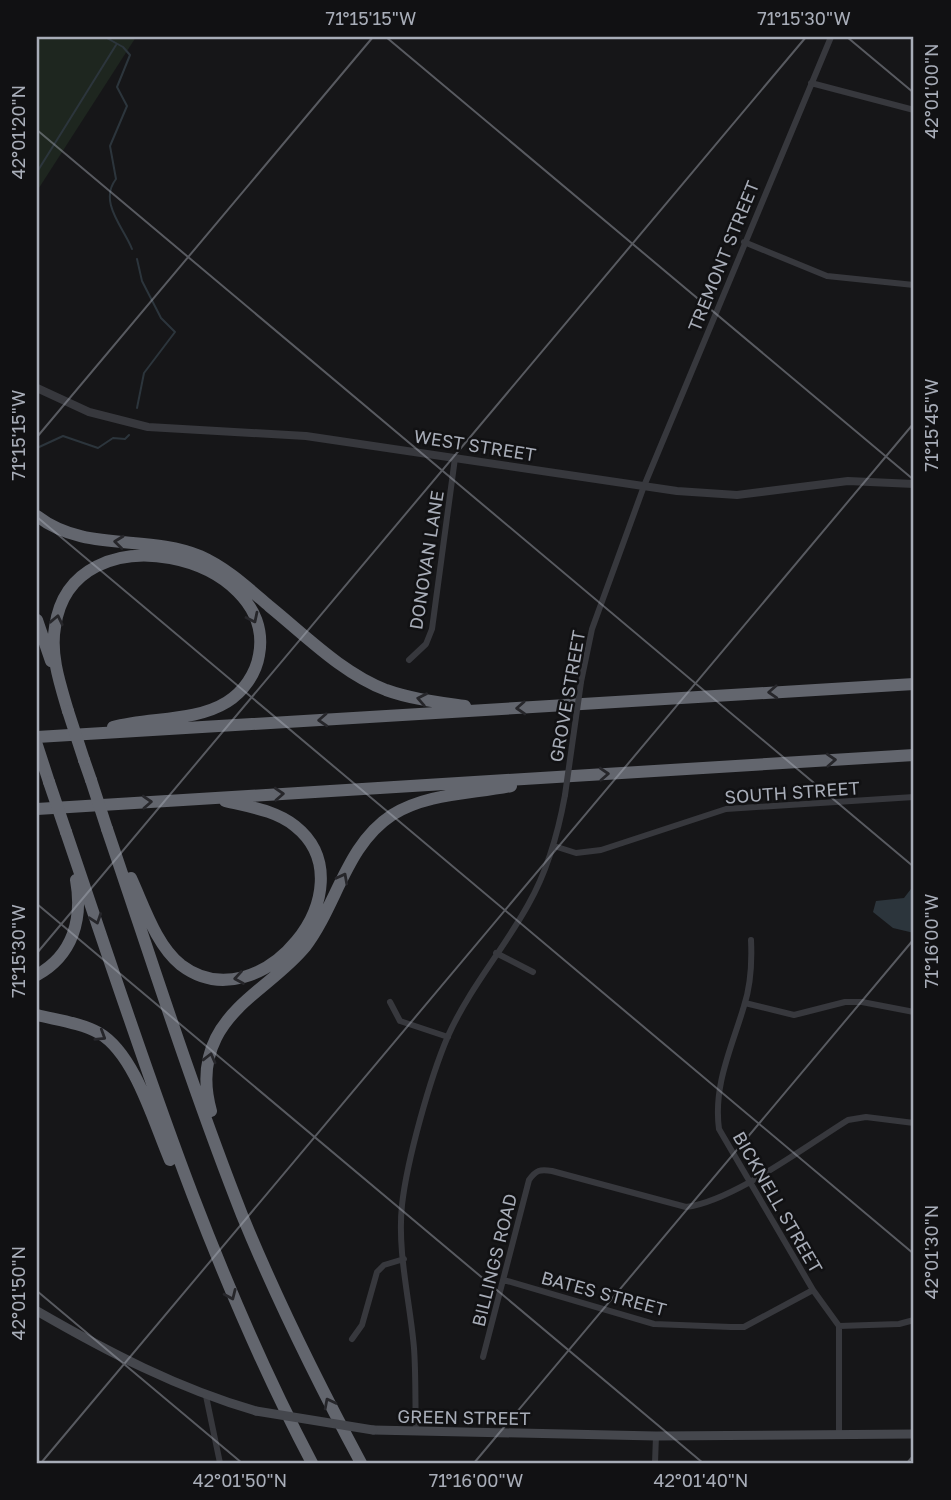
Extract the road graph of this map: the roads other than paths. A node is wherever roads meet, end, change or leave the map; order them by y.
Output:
1 (831, 37) edge
2 (811, 83) junction
3 (914, 110) edge
4 (744, 242) junction
5 (914, 285) edge
6 (37, 388) edge
7 (455, 458) junction
8 (914, 484) edge
9 (644, 486) junction
10 (37, 516) edge
11 (37, 620) edge
12 (409, 660) dead end
13 (914, 684) edge
14 (489, 710) junction
15 (68, 711) junction
16 (91, 734) junction
17 (37, 737) edge
18 (37, 746) edge
19 (914, 755) edge
20 (554, 777) junction
21 (914, 797) edge
22 (211, 798) junction
23 (37, 810) edge
24 (107, 829) junction
25 (66, 832) junction
26 (554, 846) junction
27 (751, 940) dead end
28 (496, 953) junction
29 (534, 972) dead end
30 (37, 975) edge
31 (390, 1002) dead end
32 (745, 1003) junction
33 (914, 1012) edge
34 (37, 1015) edge
35 (448, 1037) junction
36 (914, 1123) edge
37 (749, 1181) junction
38 (235, 1196) junction
39 (213, 1251) junction
40 (404, 1259) junction
41 (504, 1280) junction
42 (813, 1290) junction
43 (37, 1311) edge
44 (914, 1320) edge
45 (839, 1326) junction
46 (352, 1339) dead end
47 (483, 1357) dead end
48 (206, 1396) junction
49 (416, 1432) junction
50 (839, 1433) junction
51 (914, 1434) edge
52 (656, 1436) junction
53 (220, 1463) edge
54 (312, 1463) edge
55 (362, 1463) edge
56 (655, 1463) edge

1 - 2 street, TREMONT STREET
2 - 3 street
2 - 4 street, TREMONT STREET
4 - 5 street
4 - 9 street, TREMONT STREET
6 - 7 street, WEST STREET
7 - 9 street, WEST STREET
7 - 12 street, DONOVAN LANE
8 - 9 street, WEST STREET
9 - 26 street, GROVE STREET, bridge
14 -> 10 highway
11 - 15 highway
13 -> 14 highway
14 -> 16 highway
15 -> 16 highway
15 - 24 highway, bridge
16 - 17 highway
18 - 25 highway, bridge
20 -> 19 highway
22 -> 20 highway
38 -> 20 highway
21 - 26 street, SOUTH STREET
23 -> 22 highway
22 -> 24 highway
24 - 38 highway
25 - 30 highway
25 -> 39 highway
26 - 28 street, GROVE STREET
27 - 32 street, BICKNELL STREET
28 - 29 street
28 - 35 street, GROVE STREET
31 - 35 street
32 - 33 street
32 - 37 street, BICKNELL STREET
34 -> 39 highway
35 - 40 street, GROVE STREET
36 - 37 street
37 - 41 street, BILLINGS ROAD
37 - 42 street, BICKNELL STREET
55 -> 38 highway
39 -> 54 highway
40 - 46 street
40 - 49 street, GROVE STREET
41 - 42 street, BATES STREET
41 - 47 street, BILLINGS ROAD
42 - 45 street, BICKNELL STREET
43 - 48 main road, GREEN STREET
44 - 45 street
45 - 50 street
48 - 49 main road, GREEN STREET, bridge
48 - 53 street
49 - 52 main road, GREEN STREET
50 - 51 main road, GREEN STREET
50 - 52 main road, GREEN STREET
52 - 56 street

